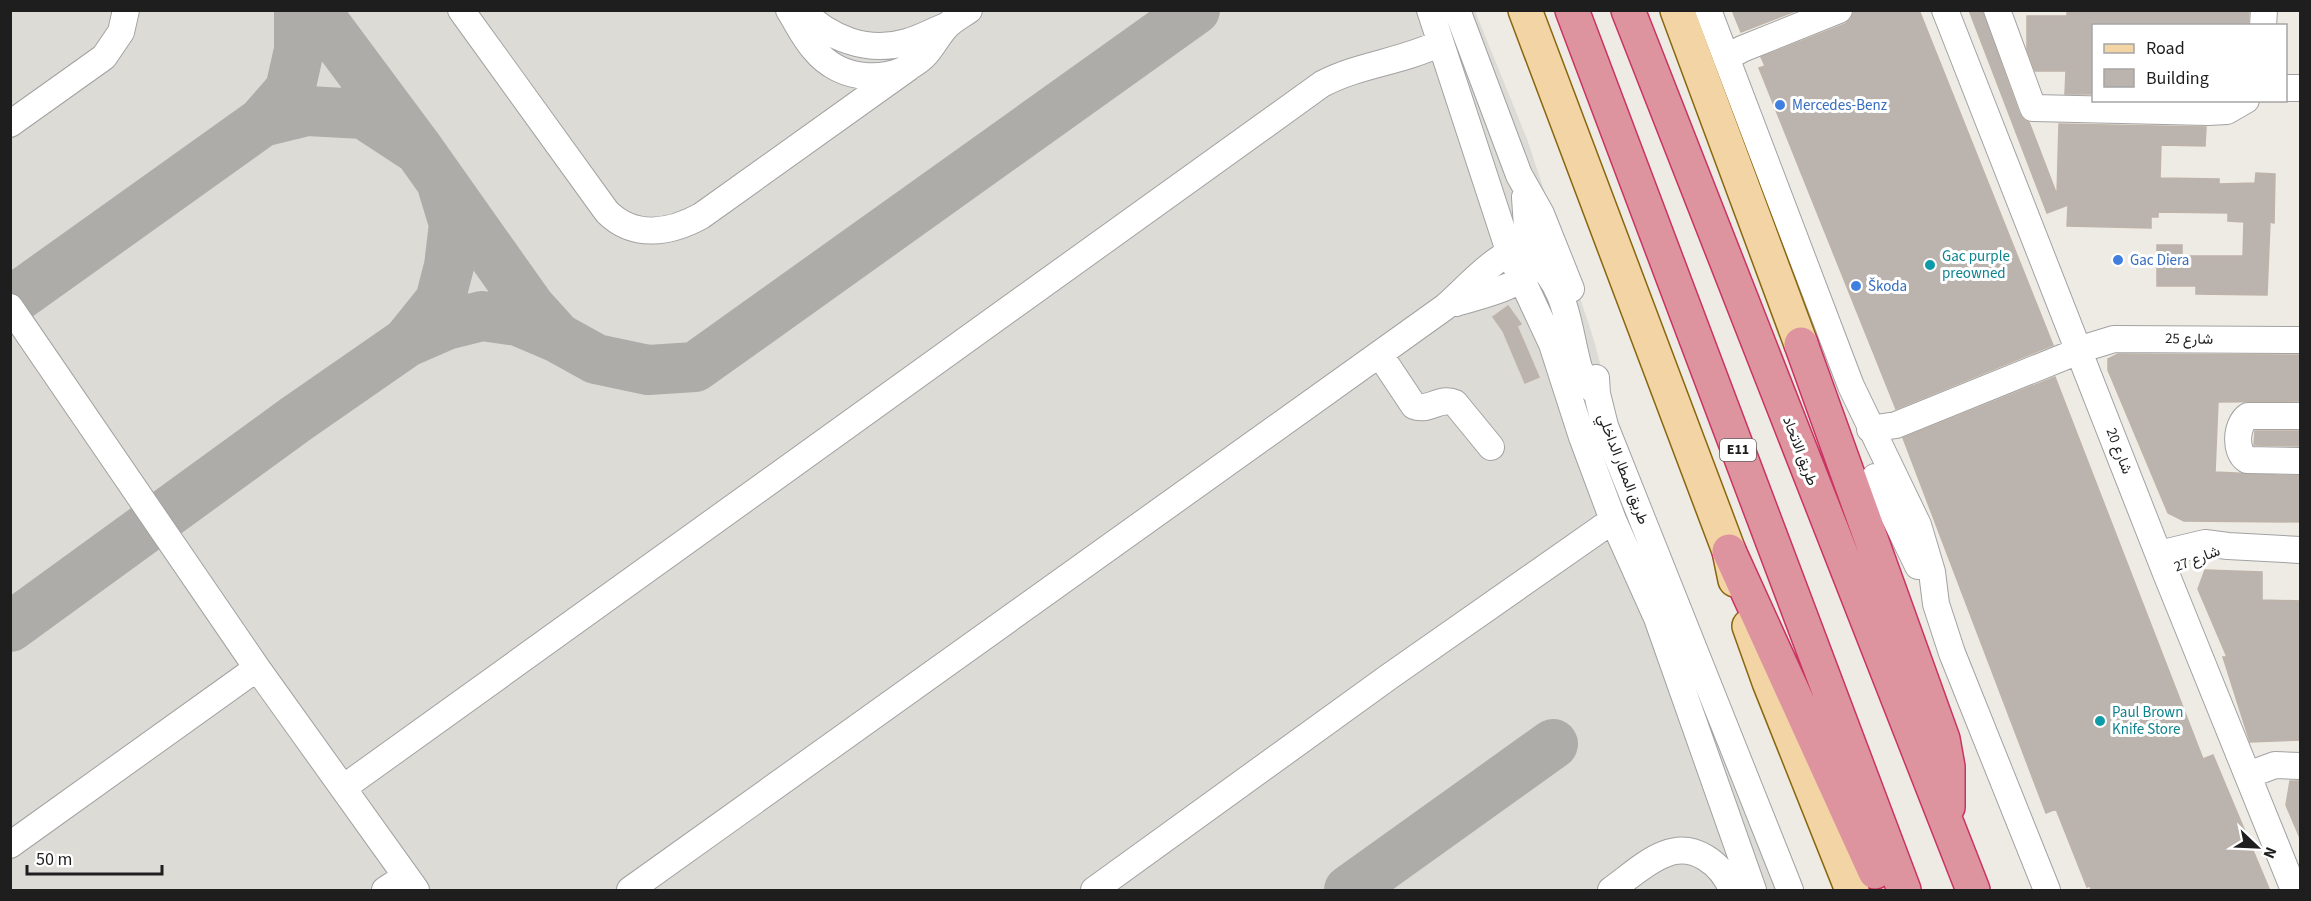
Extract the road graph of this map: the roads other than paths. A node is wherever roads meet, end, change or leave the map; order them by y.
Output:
1 (126, 10) edge
2 (461, 10) edge
3 (789, 10) edge
4 (801, 10) edge
5 (969, 10) edge
6 (1430, 10) edge
7 (1457, 10) edge
8 (1525, 10) edge
9 (1572, 10) edge
10 (1628, 10) edge
11 (1677, 10) edge
12 (1708, 10) edge
13 (1839, 10) edge
14 (1945, 10) edge
15 (1997, 10) edge
16 (947, 26) junction
17 (1440, 43) junction
18 (1726, 58) junction
19 (908, 68) junction
20 (2244, 102) edge
21 (10, 124) edge
22 (1524, 186) junction
23 (1520, 263) junction
24 (10, 307) edge
25 (2301, 340) edge
26 (1801, 344) junction
27 (2080, 352) junction
28 (1380, 354) junction
29 (1597, 394) junction
30 (2301, 416) edge
31 (1870, 429) junction
32 (1491, 447) dead end
33 (2301, 461) edge
34 (1613, 520) junction
35 (2301, 550) edge
36 (1729, 551) junction
37 (2162, 563) junction
38 (1936, 604) junction
39 (257, 668) junction
40 (2300, 765) edge
41 (2251, 782) junction
42 (343, 788) junction
43 (1946, 824) junction
44 (10, 845) edge
45 (411, 883) edge
46 (385, 891) edge
47 (630, 891) edge
48 (1094, 891) edge
49 (1611, 891) edge
50 (1732, 891) edge
51 (1754, 891) edge
52 (1790, 891) edge
53 (1852, 891) edge
54 (1885, 891) edge
55 (1904, 891) edge
56 (1973, 891) edge
57 (2047, 891) edge
58 (2294, 891) edge

1 - 21 street
2 - 19 street
3 - 19 street
4 - 16 street
5 - 16 street
6 - 17 street, طريق المطار الداخلي
7 - 22 street, طريق المطار الداخلي
8 - 36 main road
9 - 55 highway, E11
10 - 43 highway, طريق الاتحاد
11 - 26 main road
12 - 18 street
13 - 18 street
14 - 27 street, شارع 20
15 - 20 street
16 - 19 street
17 - 23 street, طريق المطار الداخلي
17 - 42 street
18 - 31 street
22 - 23 street
22 - 29 street, طريق المطار الداخلي
23 - 28 street
23 - 29 street
23 - 34 street, طريق المطار الداخلي
24 - 39 street
25 - 27 street, شارع 25
26 - 38 street
26 - 43 highway
27 - 31 street, شارع 25
27 - 37 street, شارع 20
28 - 32 street
28 - 47 street
29 - 52 street, طريق المطار الداخلي
30 - 33 street
31 - 38 street
34 - 48 street
34 - 51 street, طريق المطار الداخلي
35 - 37 street, شارع 27
36 - 53 main road
36 - 54 highway
37 - 41 street, شارع 20
38 - 57 street
39 - 42 street
39 - 44 street
40 - 41 street
41 - 58 street, شارع 20
42 - 45 street
43 - 56 highway, طريق الاتحاد
45 - 46 street
49 - 50 street

